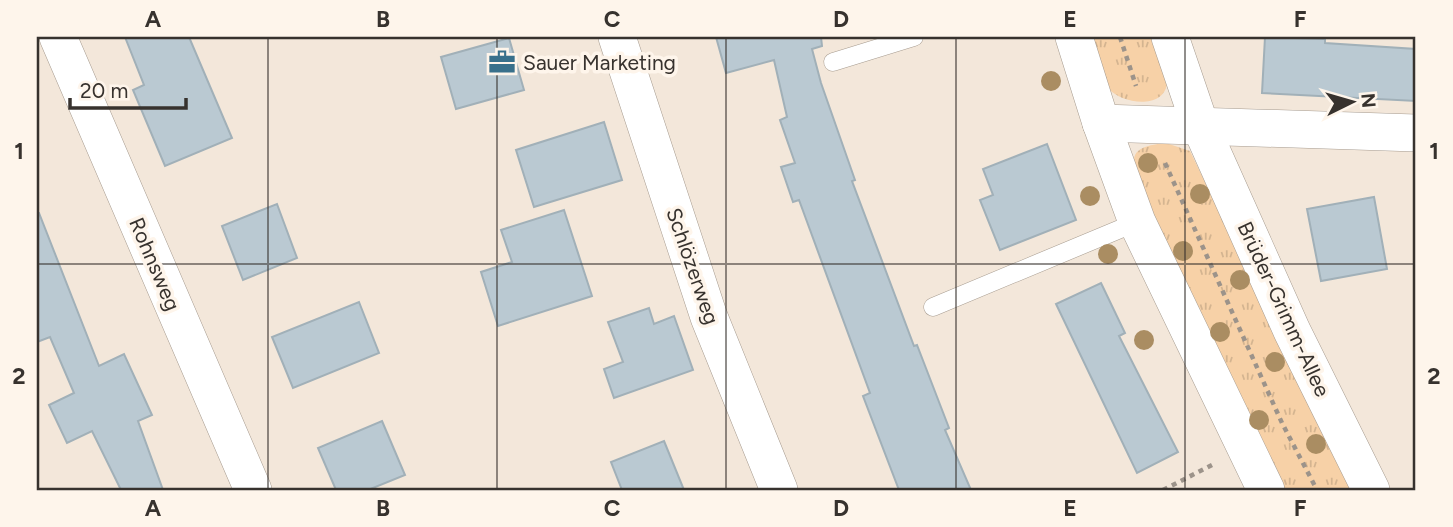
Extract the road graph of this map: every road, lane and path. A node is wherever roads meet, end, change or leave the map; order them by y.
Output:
1 (58, 37) edge
2 (617, 37) edge
3 (915, 37) edge
4 (1074, 37) edge
5 (1120, 37) edge
6 (1170, 37) edge
7 (833, 62) dead end
8 (1101, 123) junction
9 (1148, 124) junction
10 (1200, 125) junction
11 (1416, 132) edge
12 (1137, 222) junction
13 (933, 307) dead end
14 (253, 490) edge
15 (779, 490) edge
16 (1266, 490) edge
17 (1317, 490) edge
18 (1371, 490) edge

1 - 14 street, Rohnsweg
2 - 15 street, Schlözerweg
3 - 7 lane
4 - 8 street
5 - 9 path
6 - 10 street, Brüder-Grimm-Allee
8 - 9 street
8 - 12 street
9 - 10 street
9 - 17 path
10 - 11 street
10 - 18 street, Brüder-Grimm-Allee
12 - 13 lane
12 - 16 street

